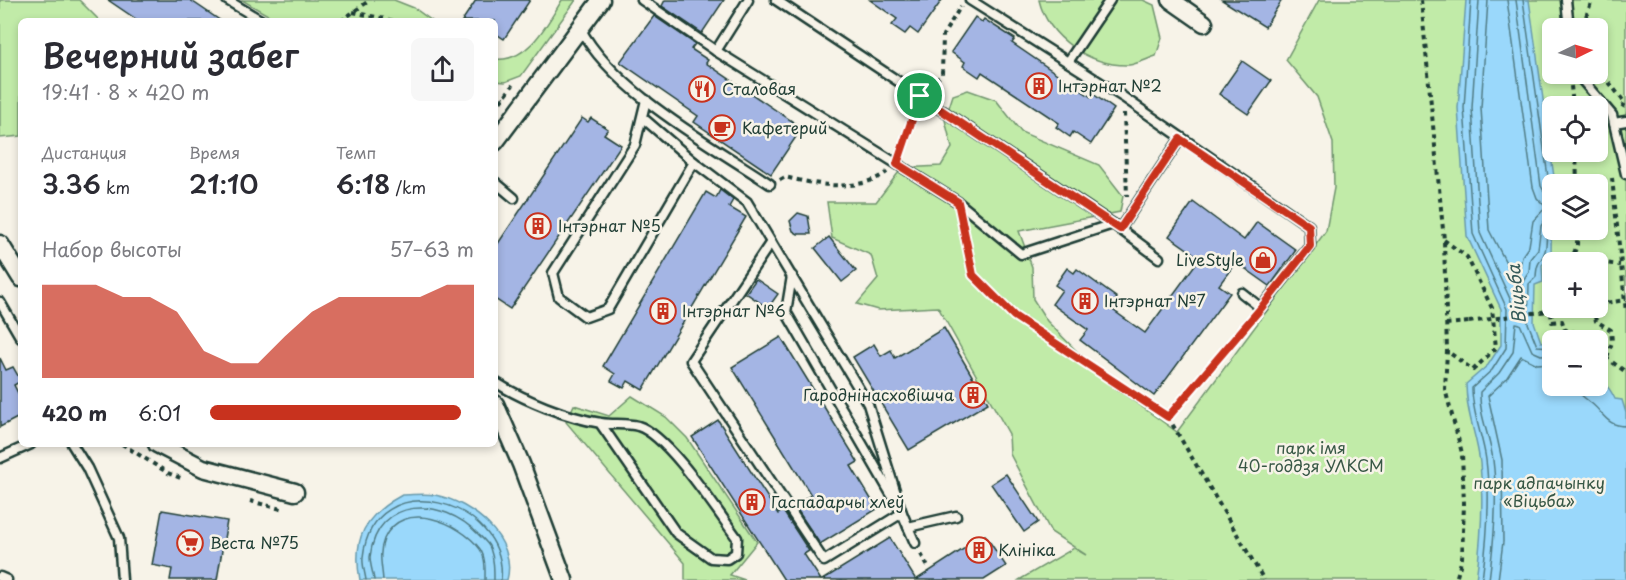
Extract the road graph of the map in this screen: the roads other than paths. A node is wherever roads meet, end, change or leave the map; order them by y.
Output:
1 (227, 0) edge
2 (601, 0) edge
3 (642, 0) edge
4 (748, 0) edge
5 (776, 0) edge
6 (970, 0) edge
7 (1110, 0) edge
8 (1171, 0) edge
9 (1566, 0) edge
10 (257, 18) edge
11 (1568, 18) edge
12 (1204, 23) dead end
13 (580, 28) junction
14 (716, 51) junction
15 (1068, 63) junction
16 (1586, 84) edge
17 (646, 100) junction
18 (642, 118) junction
19 (1626, 121) edge
20 (1614, 123) junction
21 (498, 137) edge
22 (1180, 139) junction
23 (694, 162) junction
24 (1626, 174) edge
25 (770, 184) road end
26 (498, 185) edge
27 (514, 198) dead end
28 (1116, 226) junction
29 (771, 242) junction
30 (0, 244) edge
31 (1159, 258) dead end
32 (18, 273) edge
33 (792, 276) junction
34 (1242, 293) dead end
35 (0, 303) edge
36 (18, 333) edge
37 (498, 384) edge
38 (498, 411) edge
39 (600, 423) junction
40 (24, 447) edge
41 (74, 447) edge
42 (163, 447) edge
43 (0, 458) edge
44 (295, 492) dead end
45 (902, 513) junction
46 (956, 516) dead end
47 (908, 527) junction
48 (915, 543) dead end
49 (0, 578) edge
50 (7, 580) edge
51 (122, 580) edge
52 (564, 580) edge

1 - 10 lane
2 - 13 street
3 - 14 lane
4 - 14 lane
5 - 28 lane
6 - 15 lane
7 - 15 lane
8 - 12 street
9 - 11 lane
13 - 17 lane
13 - 21 street
14 - 28 lane
15 - 22 lane
16 - 20 lane
17 - 18 lane
17 - 25 lane
18 - 23 lane
18 - 23 lane
19 - 20 lane
20 - 24 lane
22 - 28 lane
22 - 34 lane
23 - 29 lane
26 - 27 lane
28 - 31 lane
29 - 33 lane
29 - 45 lane
30 - 32 street
33 - 45 lane
33 - 45 lane
35 - 36 lane
37 - 39 lane
38 - 52 street
39 - 39 lane
40 - 43 lane
41 - 51 lane
42 - 44 street
45 - 47 lane
46 - 47 lane
47 - 48 lane
49 - 50 lane

